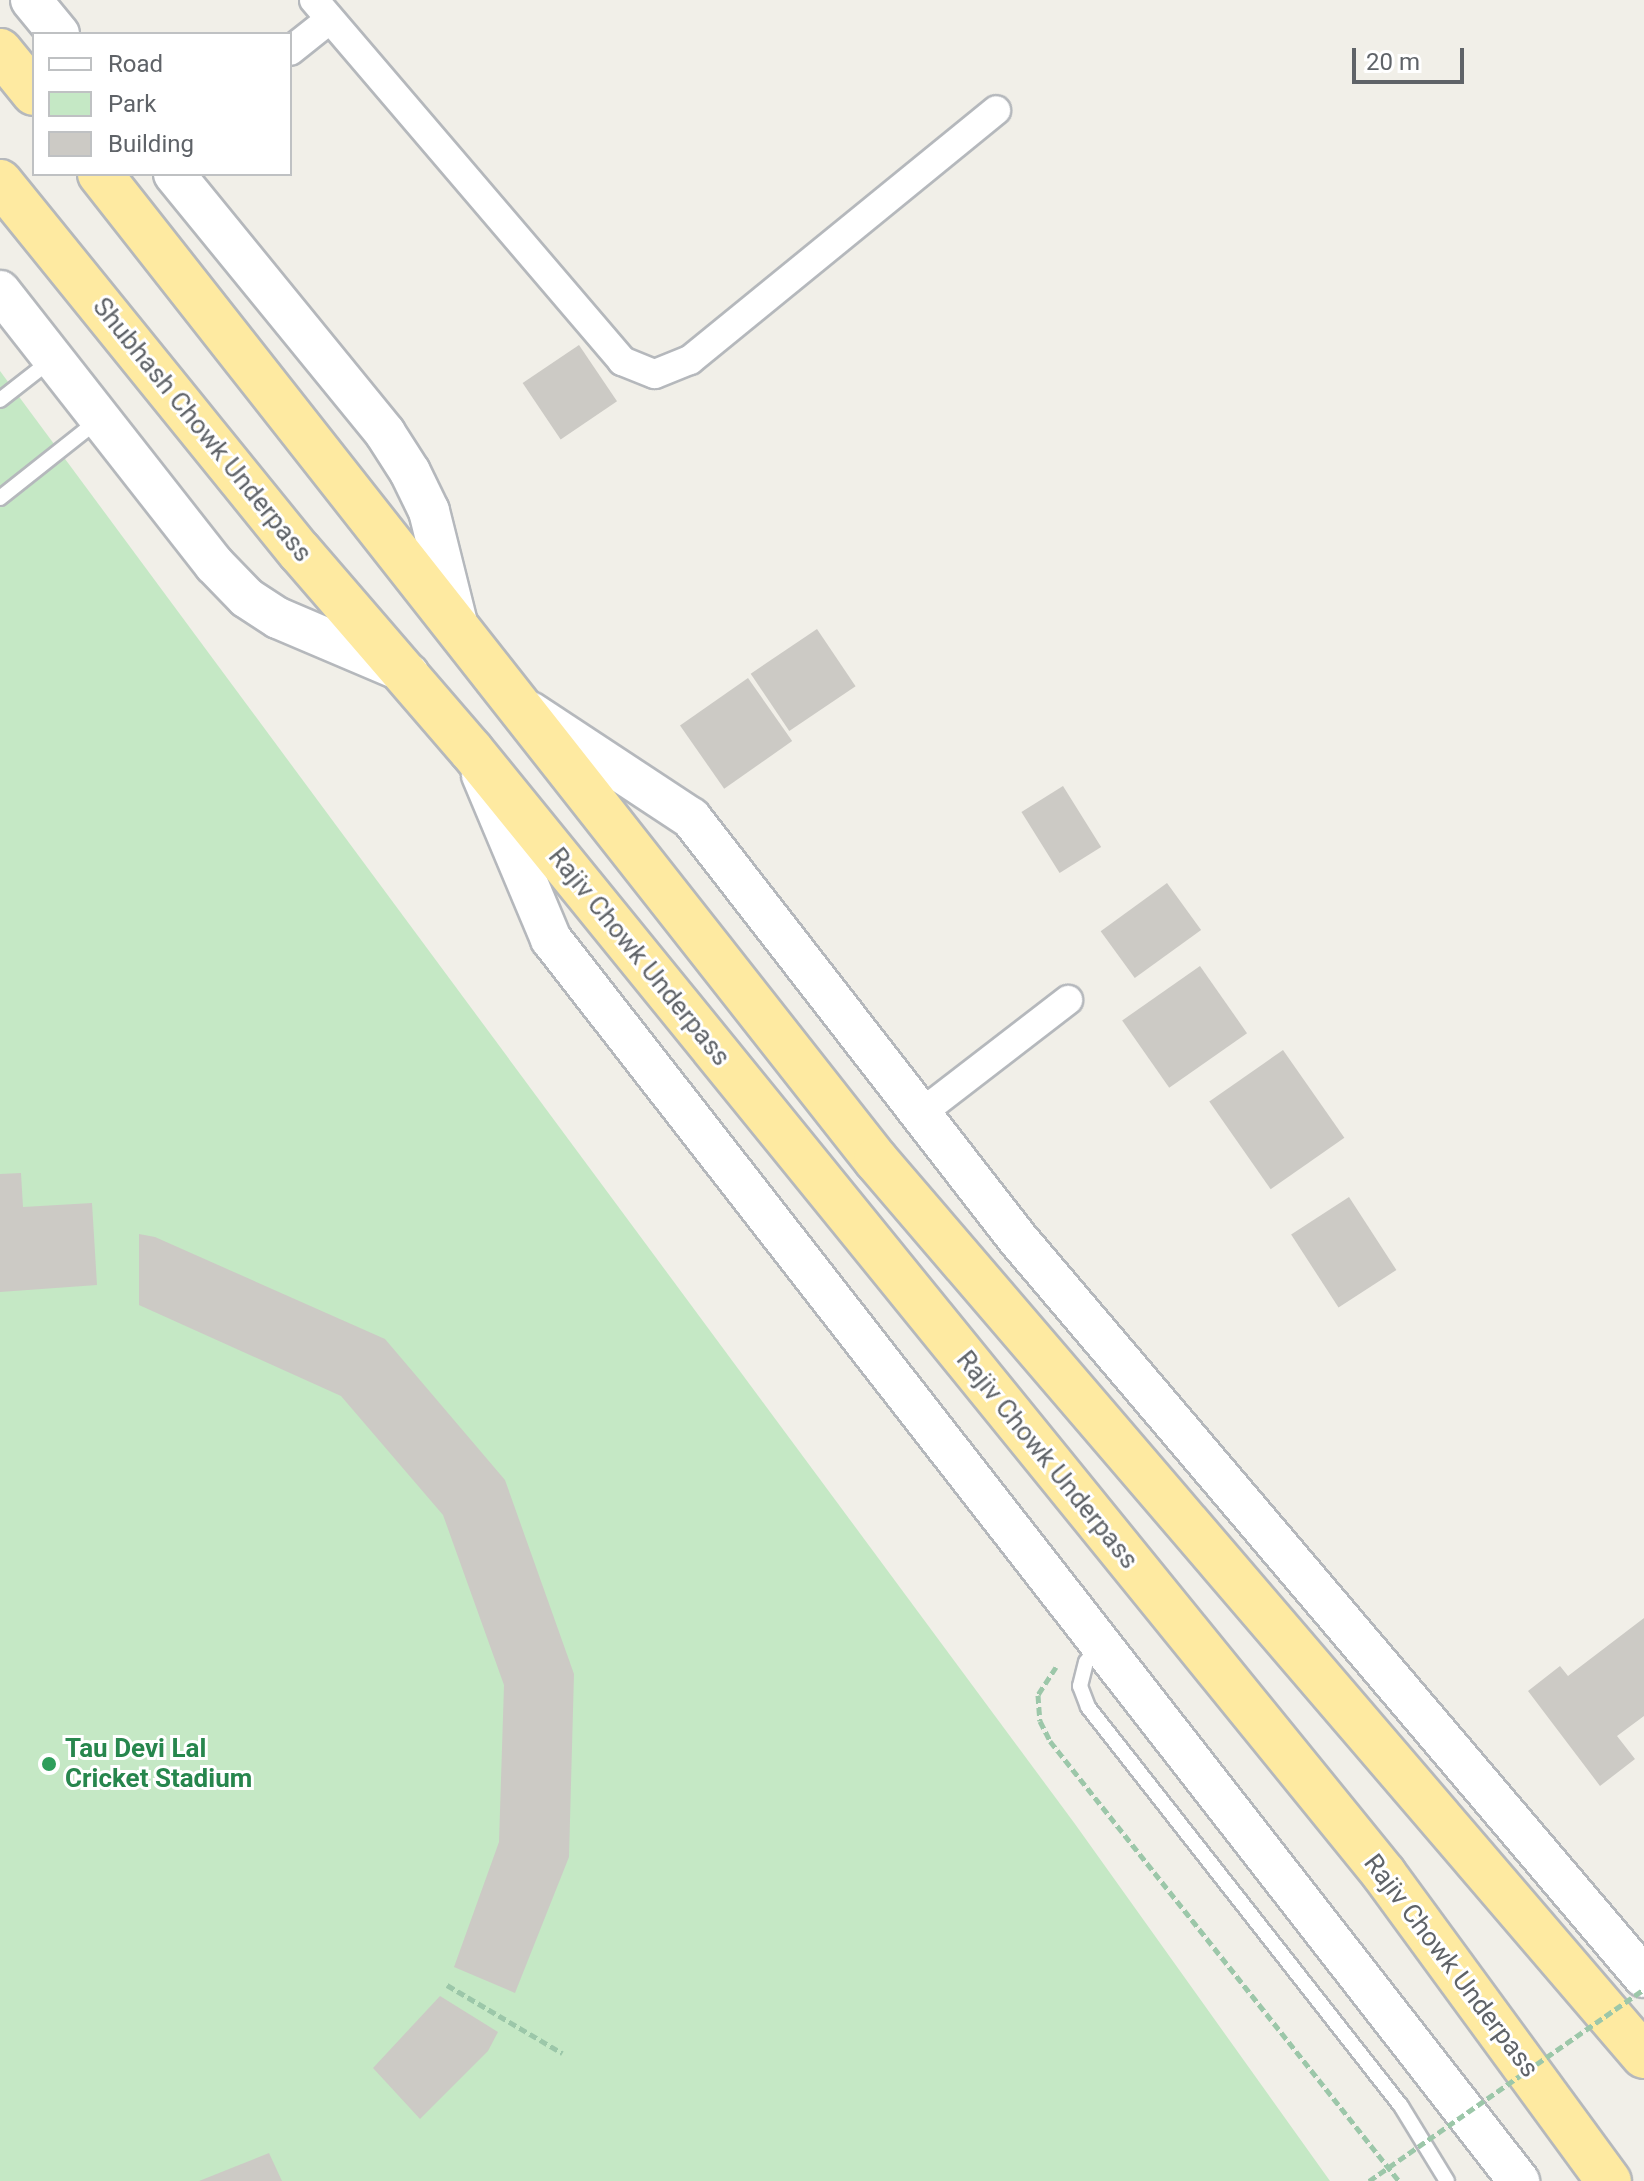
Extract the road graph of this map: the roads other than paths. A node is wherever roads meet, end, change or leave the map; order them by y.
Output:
1 (31, 0) edge
2 (321, 10) edge
3 (57, 32) edge
4 (292, 48) edge
5 (0, 51) edge
6 (32, 91) edge
7 (996, 110) dead end
8 (102, 176) edge
9 (176, 176) edge
10 (0, 182) edge
11 (0, 291) edge
12 (54, 358) junction
13 (0, 400) edge
14 (102, 417) junction
15 (0, 498) edge
16 (458, 627) junction
17 (409, 674) junction
18 (520, 705) junction
19 (471, 750) junction
20 (1068, 1000) dead end
21 (920, 1114) junction
22 (1093, 1633) junction
23 (1644, 1977) edge
24 (1644, 2056) edge
25 (1447, 2181) edge
26 (1519, 2181) edge
27 (1609, 2181) edge

1 - 3 main road
2 - 4 street
2 - 7 street
5 - 6 highway
8 - 16 highway
9 - 16 main road
10 - 17 highway, Shubhash Chowk Underpass
11 - 12 main road
12 - 13 lane
12 - 14 main road
14 - 15 lane
14 - 17 main road
16 - 18 highway
17 - 19 highway, Shubhash Chowk Underpass
18 - 21 main road
18 - 24 highway
19 - 22 main road
19 - 27 highway, Rajiv Chowk Underpass
20 - 21 street
21 - 23 main road
22 - 25 lane
22 - 26 main road

